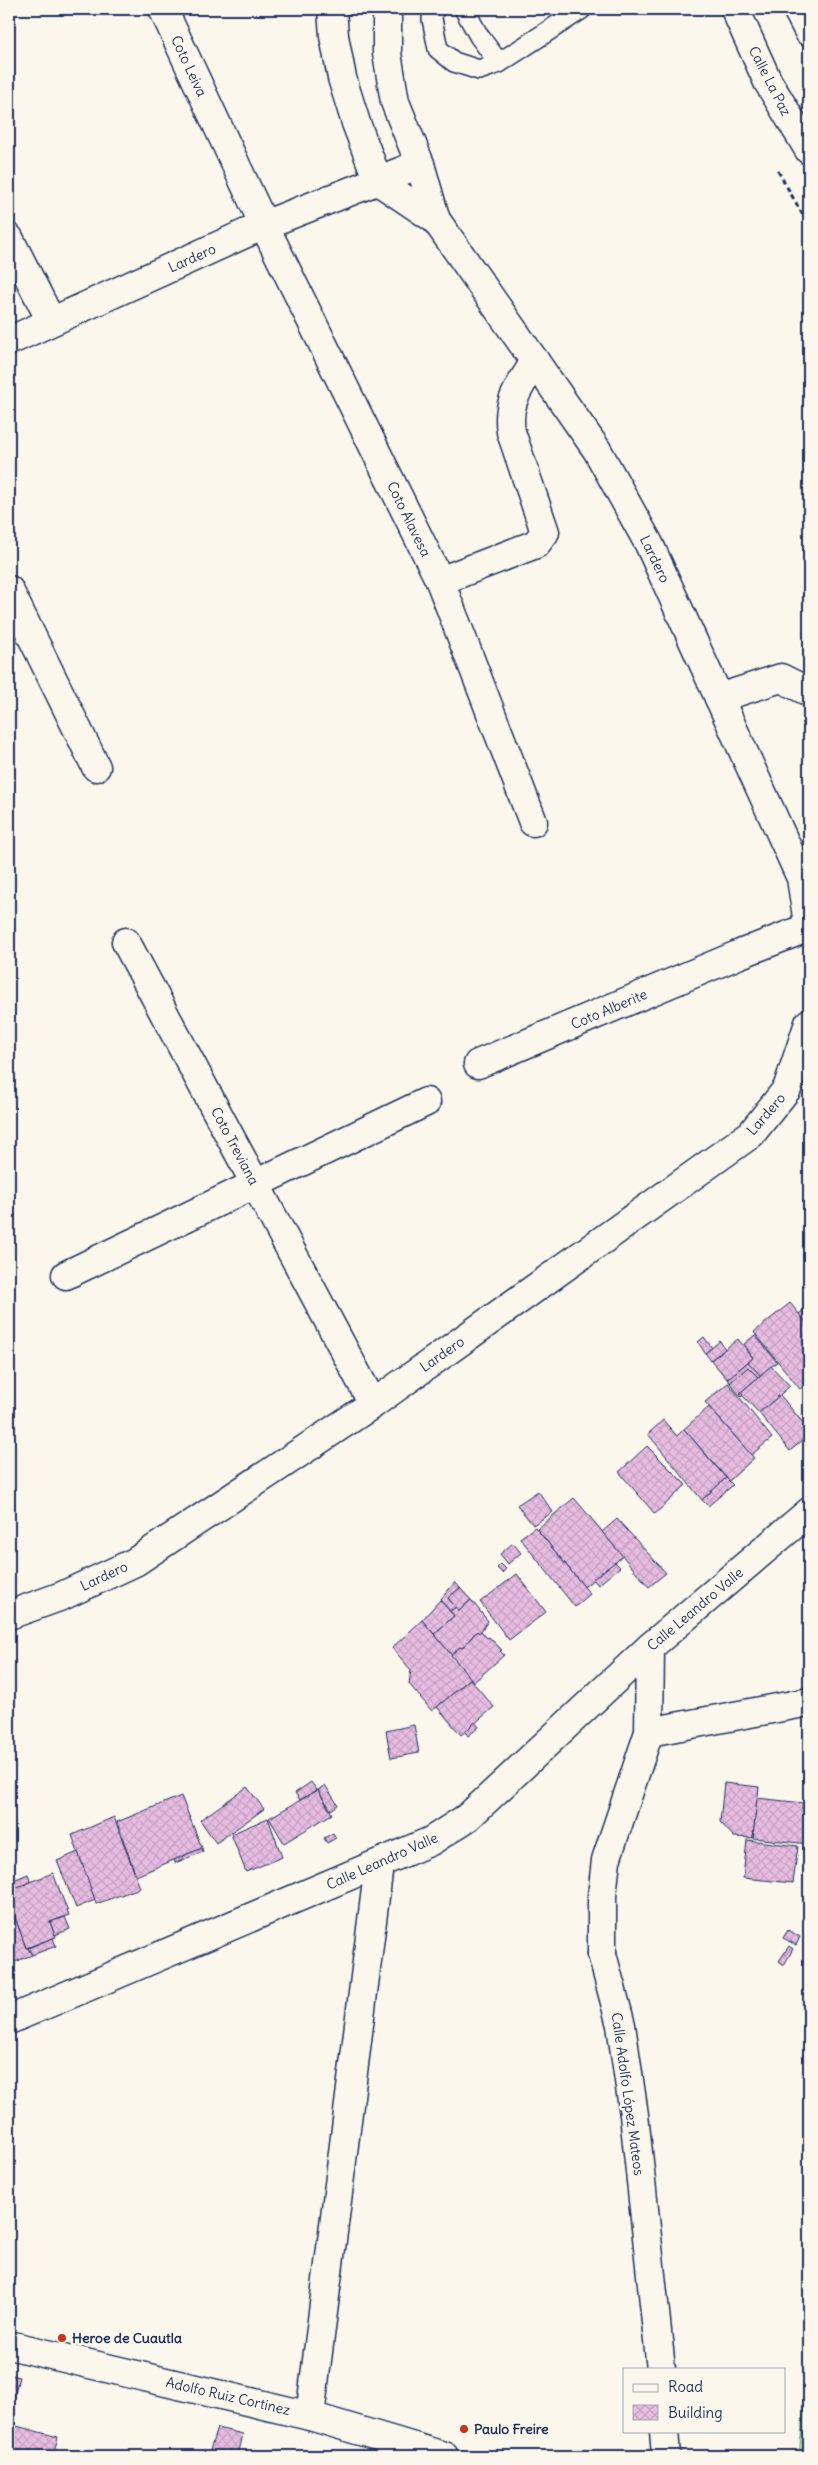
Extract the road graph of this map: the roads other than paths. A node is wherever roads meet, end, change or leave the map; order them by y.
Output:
1 (163, 9) edge
2 (332, 9) edge
3 (386, 9) edge
4 (433, 9) edge
5 (464, 9) edge
6 (582, 9) edge
7 (735, 9) edge
8 (797, 9) edge
9 (809, 32) edge
10 (499, 63) junction
11 (809, 150) edge
12 (420, 164) junction
13 (378, 180) junction
14 (436, 220) junction
15 (264, 225) junction
16 (9, 238) edge
17 (52, 321) junction
18 (9, 341) edge
19 (534, 361) junction
20 (440, 581) junction
21 (9, 590) edge
22 (809, 692) edge
23 (719, 698) junction
24 (96, 768) dead end
25 (533, 822) dead end
26 (809, 929) edge
27 (126, 942) dead end
28 (809, 1023) edge
29 (478, 1064) dead end
30 (426, 1102) dead end
31 (256, 1185) junction
32 (66, 1275) dead end
33 (373, 1404) junction
34 (809, 1512) edge
35 (9, 1615) edge
36 (650, 1647) junction
37 (809, 1702) edge
38 (648, 1732) junction
39 (379, 1865) junction
40 (9, 2020) edge
41 (9, 2345) edge
42 (661, 2368) edge
43 (310, 2416) junction
44 (664, 2432) edge
45 (444, 2456) edge
46 (666, 2456) edge

1 - 15 street, Coto Leiva
2 - 13 street
3 - 12 street
4 - 10 lane
5 - 10 lane
6 - 10 lane
7 - 11 street, Calle La Paz
8 - 9 street
12 - 13 street, Lardero
12 - 14 street, Lardero
13 - 14 street, Lardero
13 - 15 street, Lardero
14 - 19 street, Lardero
15 - 17 street, Lardero
15 - 20 street, Coto Alavesa
16 - 17 street
17 - 18 street, Lardero
19 - 20 street
19 - 23 street, Lardero
20 - 25 street, Coto Alavesa
21 - 24 street
22 - 23 street
23 - 26 street, Lardero
26 - 29 street, Coto Alberite
27 - 31 street, Coto Treviana
28 - 33 street, Lardero
30 - 31 street
31 - 32 street
31 - 33 street, Coto Treviana
33 - 35 street, Lardero
34 - 36 street, Calle Leandro Valle
36 - 38 street, Calle Adolfo López Mateos
36 - 39 street, Calle Leandro Valle
37 - 38 street
38 - 42 street, Calle Adolfo López Mateos
39 - 40 street, Calle Leandro Valle
39 - 43 street
41 - 43 street, Adolfo Ruiz Cortinez
43 - 45 street, Adolfo Ruiz Cortinez
44 - 46 street

